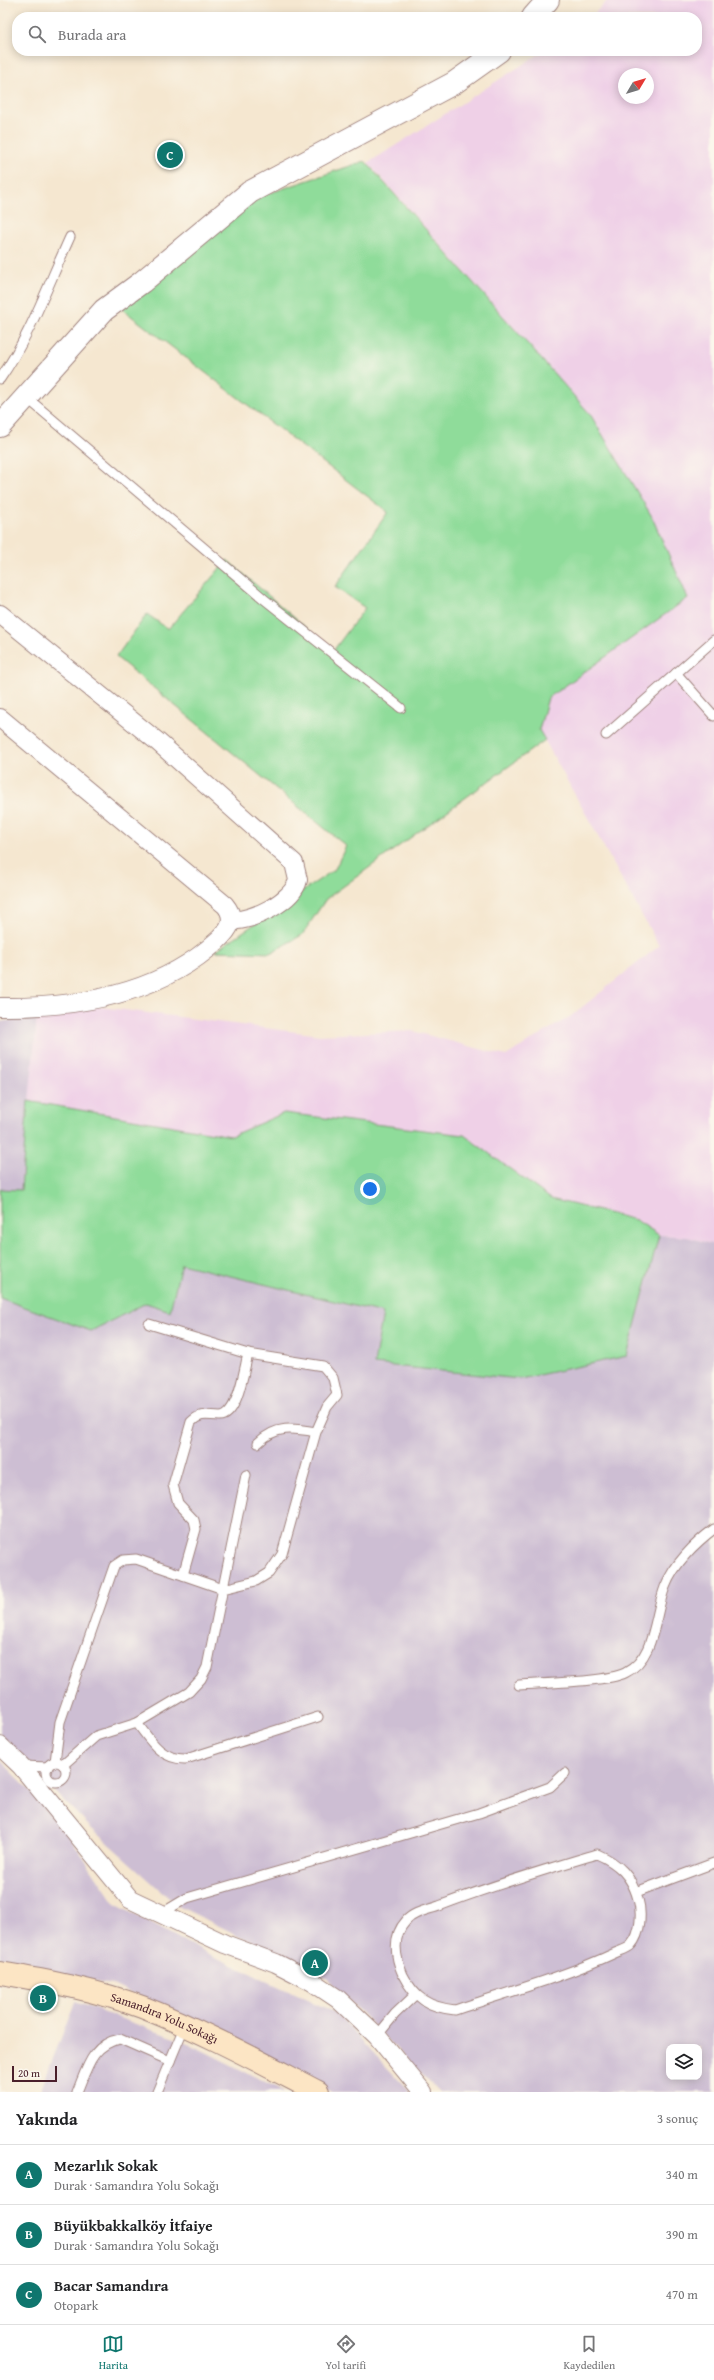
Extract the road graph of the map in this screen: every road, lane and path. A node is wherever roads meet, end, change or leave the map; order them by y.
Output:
1 (548, 0) edge
2 (537, 12) edge
3 (492, 56) edge
4 (70, 237) dead end
5 (0, 380) edge
6 (26, 396) junction
7 (0, 426) edge
8 (0, 614) edge
9 (714, 640) edge
10 (676, 673) junction
11 (401, 708) dead end
12 (714, 716) edge
13 (0, 718) edge
14 (606, 735) dead end
15 (231, 920) junction
16 (0, 1006) edge
17 (148, 1324) dead end
18 (248, 1354) junction
19 (316, 1432) junction
20 (258, 1443) dead end
21 (246, 1475) dead end
22 (714, 1529) edge
23 (183, 1575) junction
24 (223, 1589) junction
25 (519, 1685) dead end
26 (318, 1717) dead end
27 (137, 1723) junction
28 (0, 1746) edge
29 (56, 1765) junction
30 (21, 1766) junction
31 (565, 1773) dead end
32 (57, 1782) junction
33 (54, 1806) junction
34 (714, 1863) edge
35 (636, 1892) junction
36 (162, 1913) junction
37 (0, 1973) edge
38 (415, 1995) junction
39 (185, 2025) junction
40 (377, 2036) junction
41 (170, 2061) junction
42 (304, 2089) edge
43 (77, 2092) edge
44 (157, 2092) edge
45 (423, 2092) edge

1 - 2 street
3 - 6 street
4 - 5 lane
6 - 7 street
6 - 11 lane
8 - 15 street
9 - 10 lane
10 - 12 lane
10 - 14 lane
13 - 15 street
15 - 16 street
17 - 18 lane
18 - 19 lane
18 - 23 lane
19 - 20 lane
19 - 24 lane
21 - 24 lane
22 - 25 lane
23 - 24 lane
23 - 29 lane
24 - 27 lane
26 - 27 lane
27 - 29 lane
28 - 30 street
29 - 30 lane
29 - 32 lane
29 - 32 lane
30 - 33 street
31 - 36 lane
32 - 33 lane
33 - 36 street
34 - 35 lane
35 - 38 lane
35 - 38 lane
36 - 40 street
37 - 39 main road, Samandıra Yolu Sokağı
38 - 40 lane
39 - 41 lane
39 - 42 main road, Samandıra Yolu Sokağı
40 - 45 street
41 - 43 lane
41 - 44 lane

